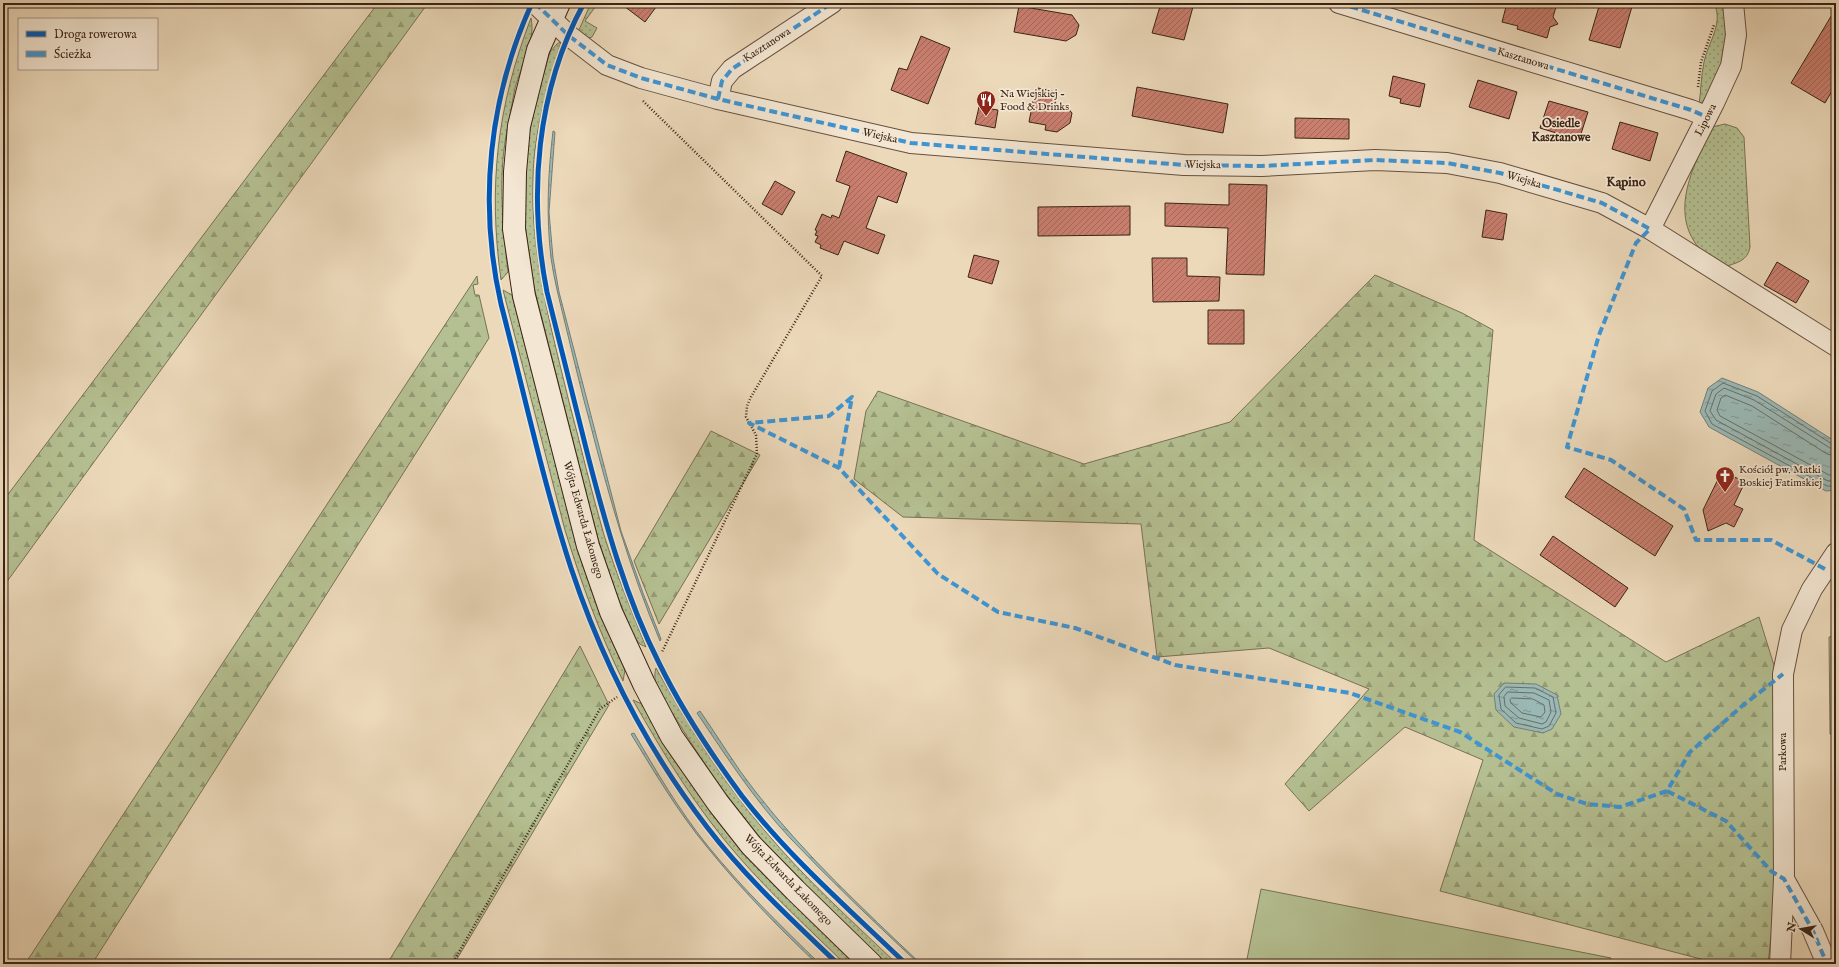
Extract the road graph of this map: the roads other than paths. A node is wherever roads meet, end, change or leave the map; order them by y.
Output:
1 (534, 3) edge
2 (832, 3) edge
3 (1339, 3) edge
4 (1733, 3) edge
5 (555, 11) edge
6 (718, 99) junction
7 (1707, 117) junction
8 (1650, 229) junction
9 (1836, 346) edge
10 (1836, 553) edge
11 (1784, 879) junction
12 (871, 964) edge
13 (1780, 964) edge
14 (1827, 964) edge

1 - 5 street, Wiejska
2 - 6 street, Kasztanowa
3 - 7 street, Kasztanowa
4 - 7 street, Lipowa
5 - 6 street, Wiejska
5 - 12 street, Wójta Edwarda Łakomego
6 - 8 street, Wiejska
7 - 8 street, Lipowa
8 - 9 street, Wiejska
10 - 11 street, Parkowa
11 - 13 street, Parkowa
11 - 14 street

